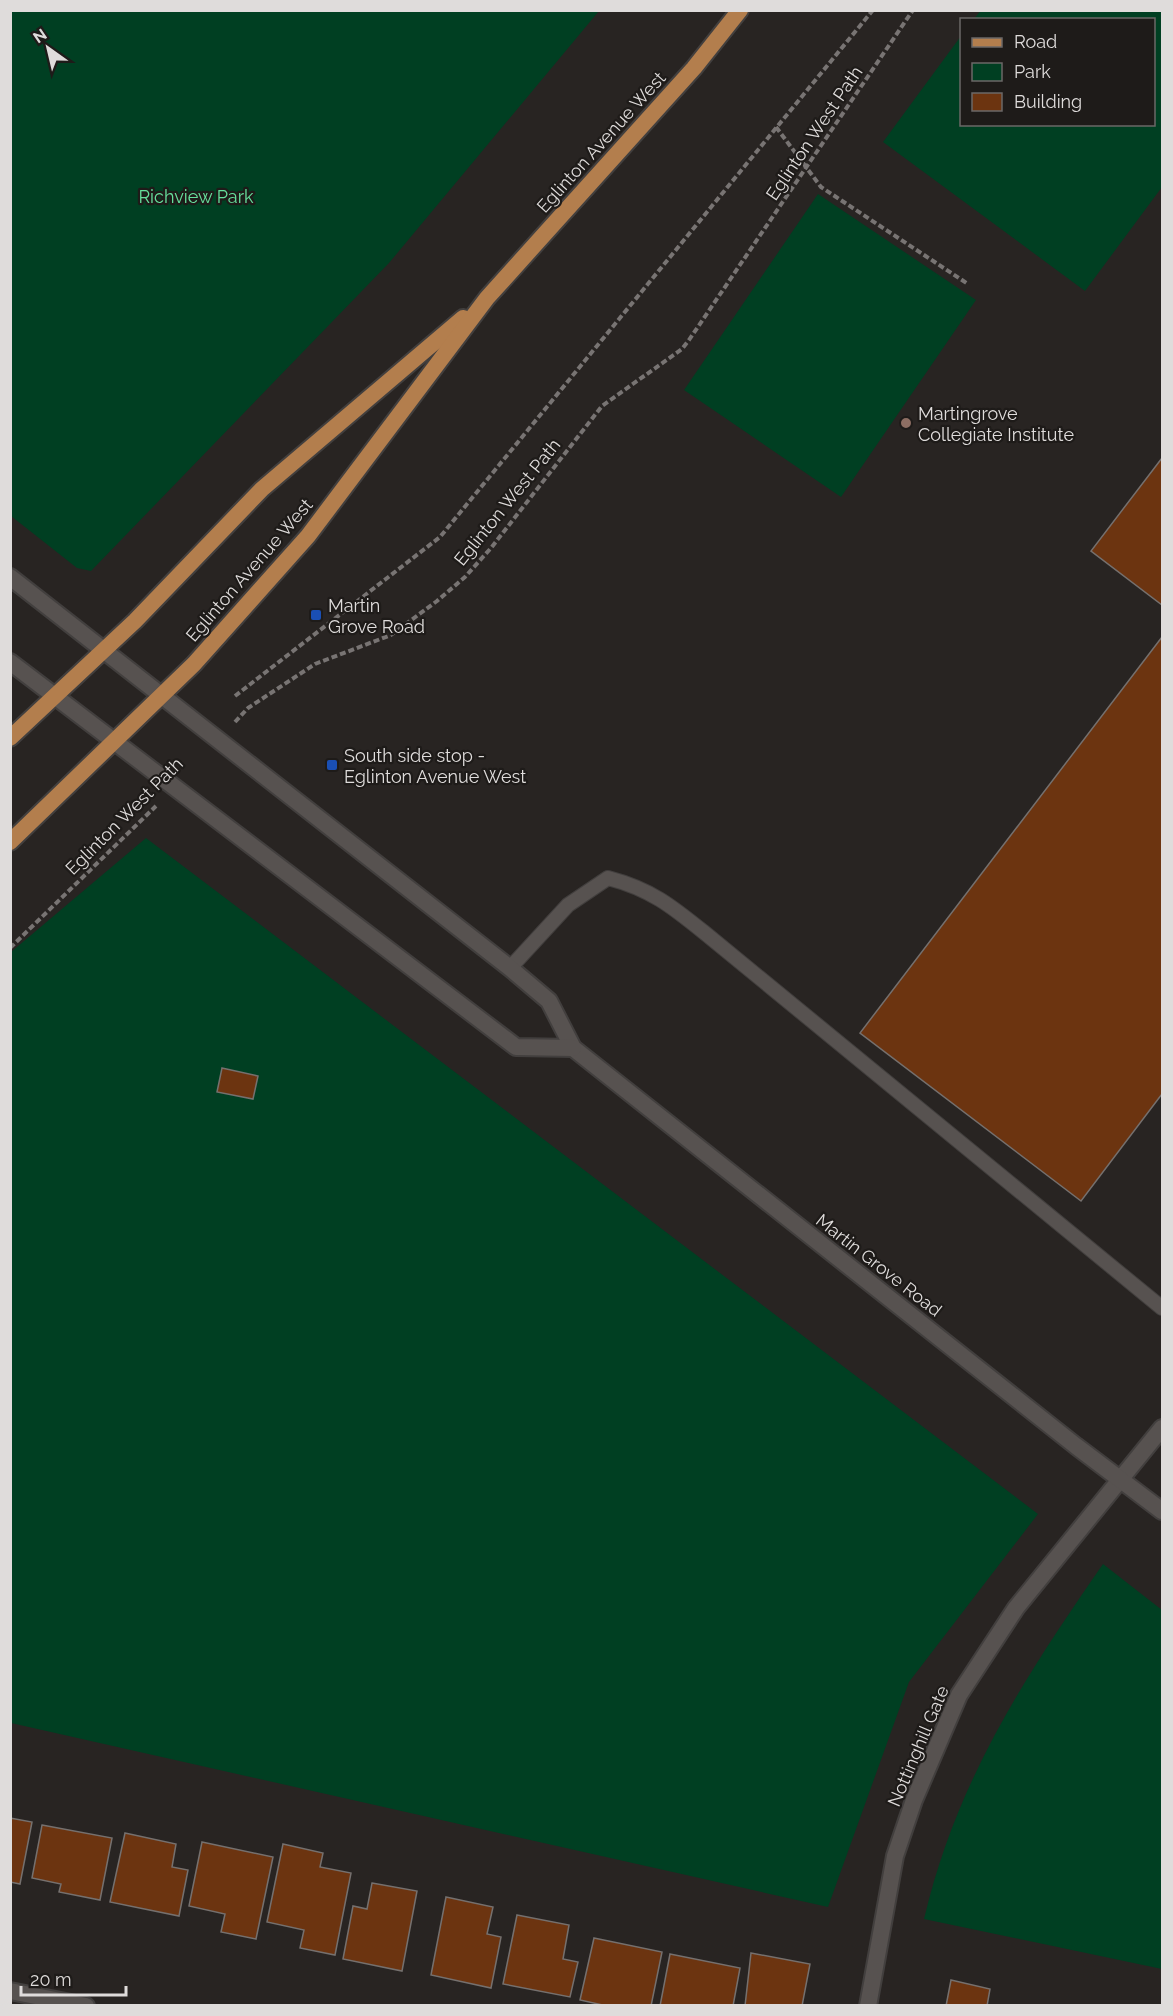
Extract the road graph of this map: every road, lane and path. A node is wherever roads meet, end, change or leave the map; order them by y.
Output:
1 (740, 10) edge
2 (873, 10) edge
3 (913, 10) edge
4 (776, 127) junction
5 (807, 168) junction
6 (968, 284) dead end
7 (487, 298) junction
8 (10, 577) edge
9 (104, 650) junction
10 (10, 662) edge
11 (55, 696) junction
12 (161, 696) junction
13 (235, 696) dead end
14 (10, 738) edge
15 (115, 741) junction
16 (217, 741) junction
17 (174, 786) junction
18 (10, 842) edge
19 (10, 948) edge
20 (510, 968) junction
21 (573, 1048) junction
22 (1162, 1308) edge
23 (1162, 1428) edge
24 (1122, 1479) junction
25 (1162, 1511) edge
26 (10, 1991) edge
27 (86, 2006) edge
28 (868, 2006) edge

1 - 7 main road, Eglinton Avenue West
2 - 4 path
3 - 5 path, Eglinton West Path
4 - 5 path
4 - 13 path
5 - 6 path
5 - 16 path, Eglinton West Path
7 - 9 main road, Eglinton Avenue West
7 - 12 main road, Eglinton Avenue West
8 - 9 main road, Martin Grove Road
9 - 11 main road, Eglinton Avenue West
9 - 12 main road, Martin Grove Road
10 - 11 main road
11 - 14 main road, Eglinton Avenue West
11 - 15 main road
12 - 15 main road, Eglinton Avenue West
12 - 16 main road, Martin Grove Road
15 - 17 main road
15 - 18 main road, Eglinton Avenue West
16 - 20 main road, Martin Grove Road
17 - 19 path, Eglinton West Path
17 - 21 main road
20 - 21 main road, Martin Grove Road
20 - 22 lane
21 - 24 main road, Martin Grove Road
23 - 24 main road, Nottinghill Gate
24 - 25 main road, Martin Grove Road
24 - 28 main road, Nottinghill Gate
26 - 27 main road

